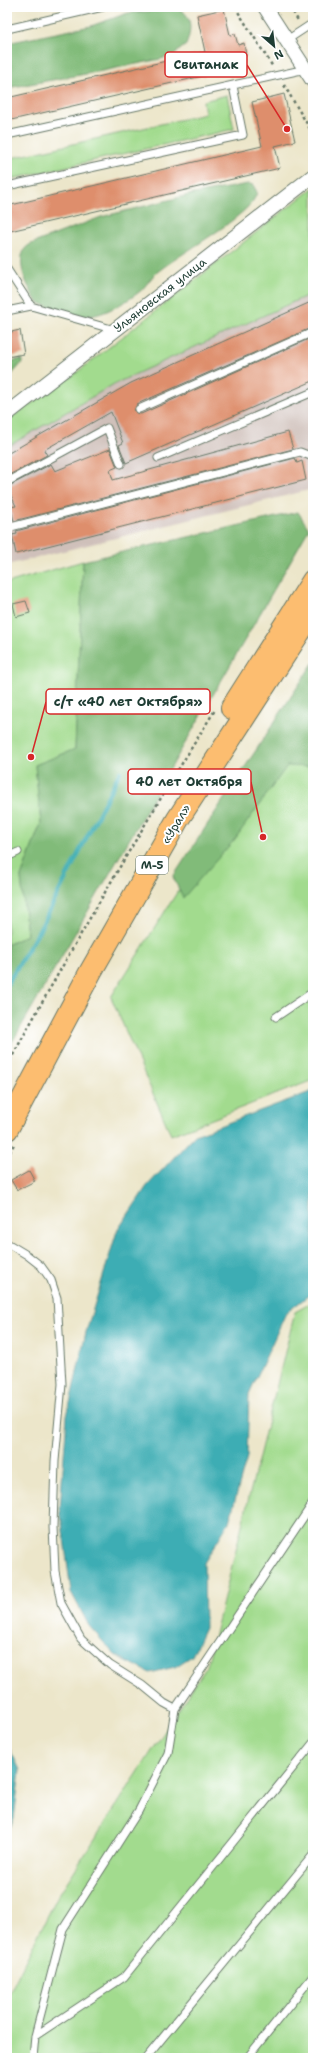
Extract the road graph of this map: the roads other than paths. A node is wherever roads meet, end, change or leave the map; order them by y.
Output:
1 (103, 7) edge
2 (265, 7) edge
3 (313, 23) edge
4 (7, 29) edge
5 (287, 40) junction
6 (309, 75) edge
7 (233, 86) junction
8 (7, 135) edge
9 (313, 176) edge
10 (7, 186) edge
11 (7, 269) edge
12 (31, 306) junction
13 (7, 311) edge
14 (115, 330) junction
15 (313, 332) edge
16 (313, 392) edge
17 (139, 409) dead end
18 (7, 414) edge
19 (313, 457) edge
20 (158, 458) dead end
21 (121, 464) dead end
22 (7, 482) edge
23 (7, 527) edge
24 (309, 575) edge
25 (313, 611) edge
26 (18, 852) dead end
27 (7, 857) edge
28 (313, 992) edge
29 (276, 1017) dead end
30 (7, 1096) edge
31 (7, 1129) edge
32 (7, 1243) edge
33 (313, 1503) edge
34 (175, 1709) junction
35 (313, 1743) edge
36 (313, 1855) edge
37 (313, 1976) edge
38 (35, 2036) junction
39 (33, 2058) edge
40 (146, 2058) edge
41 (247, 2058) edge

1 - 4 lane
2 - 5 street
3 - 5 lane
5 - 6 street
6 - 7 lane
7 - 8 lane
7 - 10 lane
9 - 14 street, Ульяновская улица
11 - 12 lane
12 - 13 lane
12 - 14 lane
14 - 18 street, Ульяновская улица
15 - 17 lane
16 - 20 lane
19 - 23 lane
21 - 22 lane
24 - 30 highway, «Урал» / М-5
25 - 31 highway, «Урал» / М-5
26 - 27 lane
28 - 29 lane
32 - 34 lane
33 - 34 lane
34 - 38 lane
35 - 38 lane
36 - 40 lane
37 - 41 lane
38 - 39 lane

